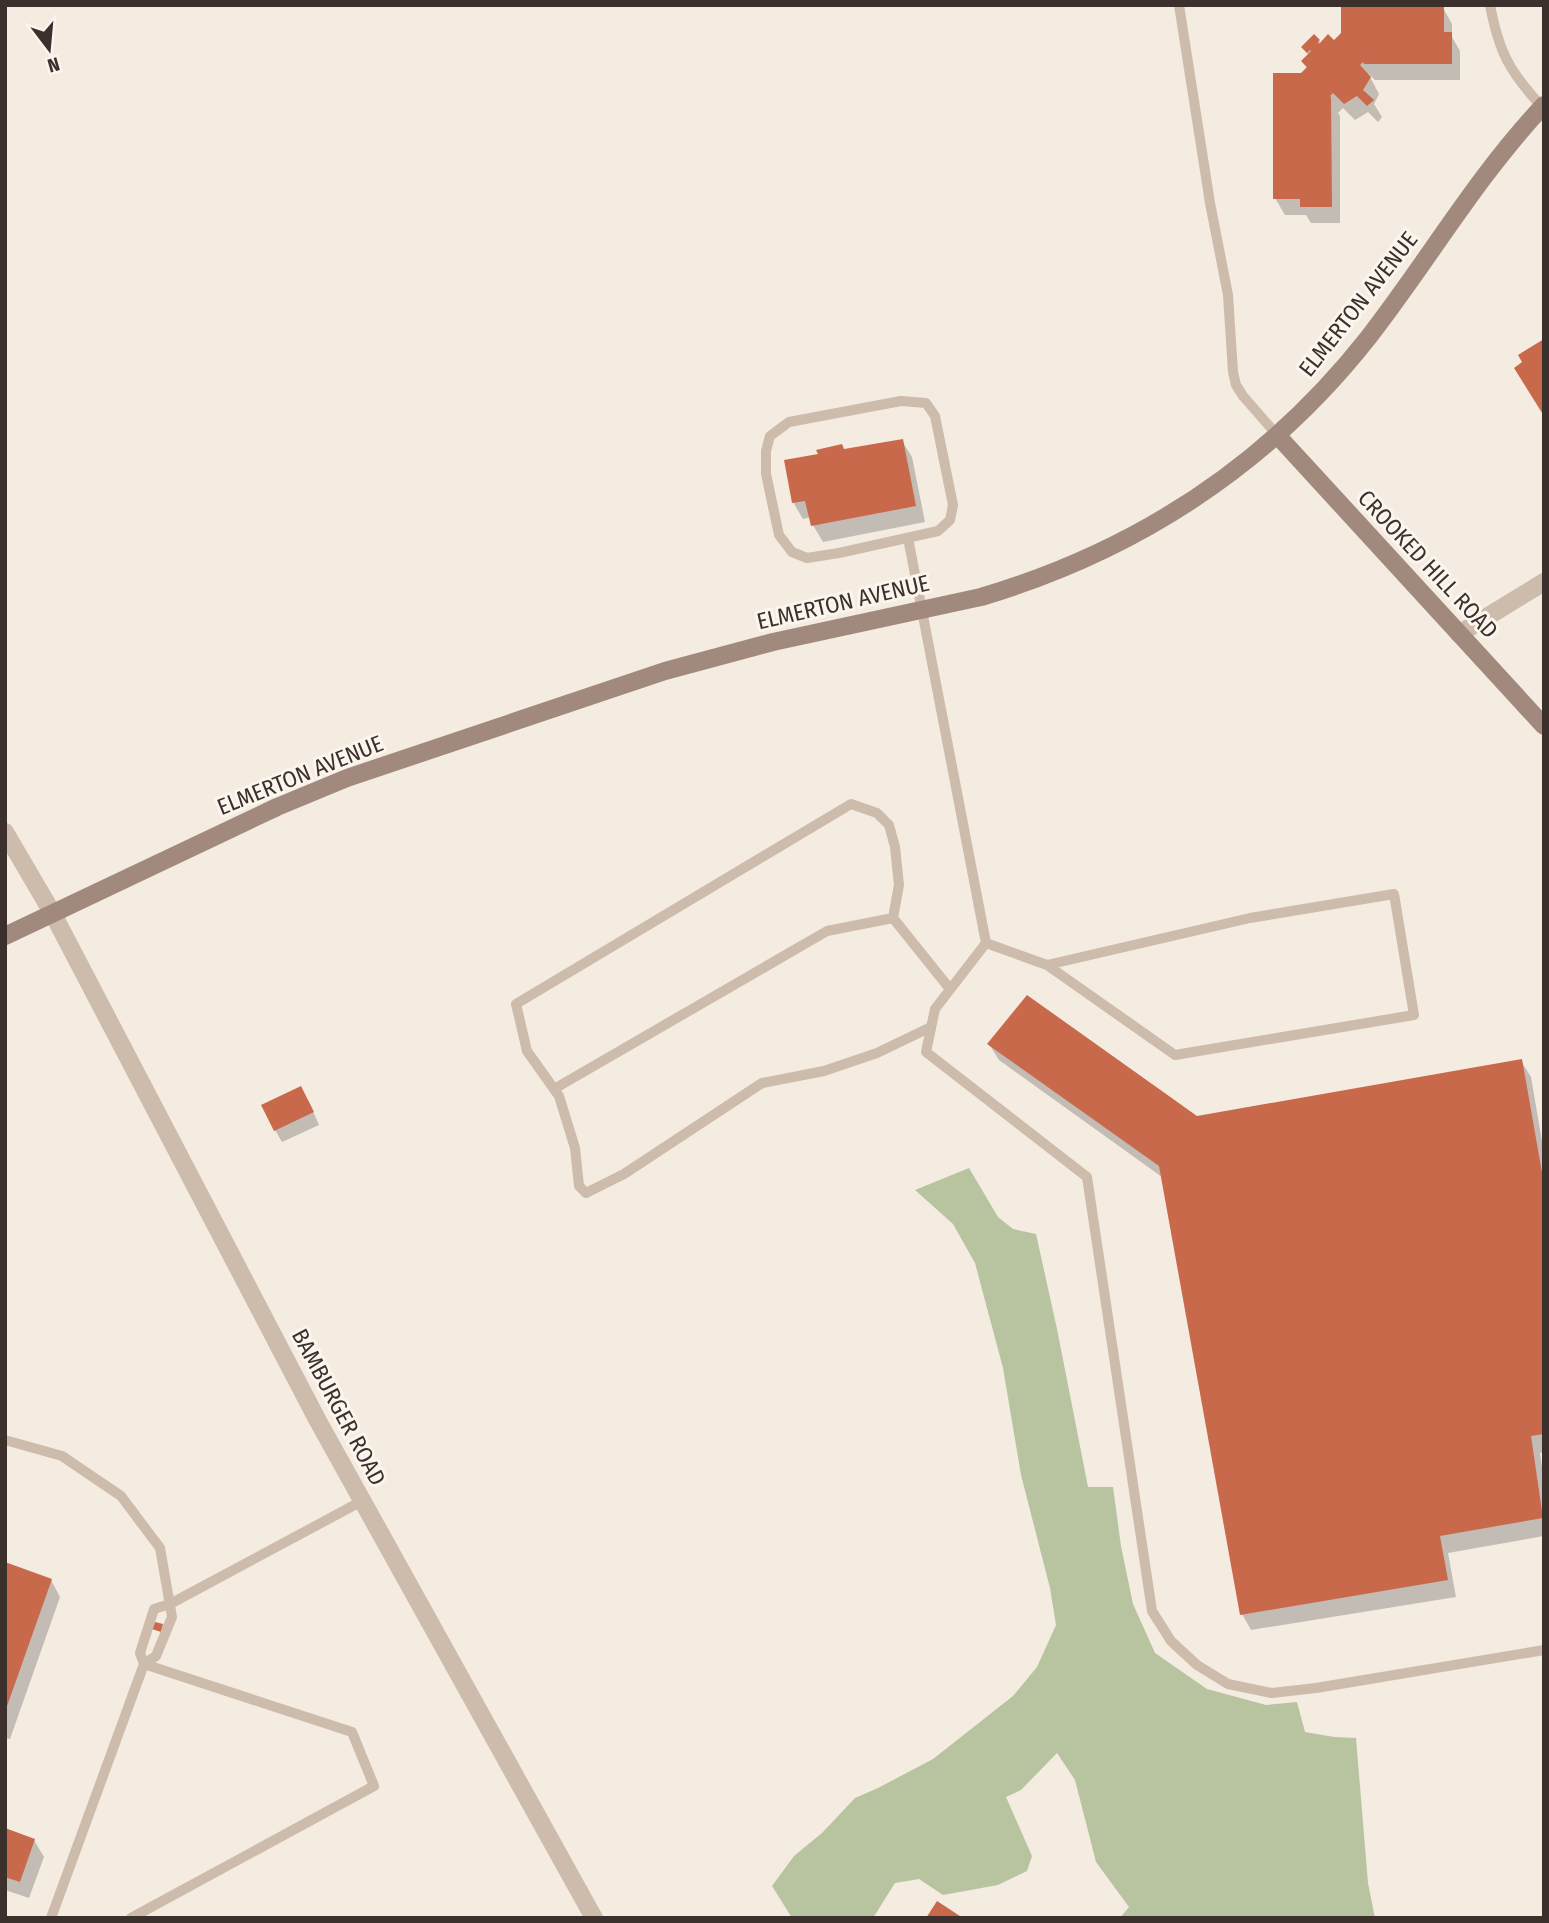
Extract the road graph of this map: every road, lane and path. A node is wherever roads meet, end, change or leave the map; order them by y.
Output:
1 (1179, 5) edge
2 (1490, 5) edge
3 (1543, 106) edge
4 (1277, 435) junction
5 (908, 538) junction
6 (1544, 582) edge
7 (922, 610) junction
8 (1459, 634) junction
9 (1544, 726) edge
10 (5, 832) edge
11 (53, 914) junction
12 (893, 918) junction
13 (5, 936) edge
14 (986, 943) junction
15 (1048, 964) junction
16 (950, 989) junction
17 (931, 1027) junction
18 (554, 1089) junction
19 (5, 1440) edge
20 (362, 1501) junction
21 (170, 1604) junction
22 (1544, 1650) edge
23 (144, 1664) junction
24 (51, 1918) edge
25 (131, 1918) edge
26 (594, 1918) edge

1 - 4 lane
2 - 3 lane
3 - 4 main road, ELMERTON AVENUE
4 - 7 main road, ELMERTON AVENUE
4 - 8 main road, CROOKED HILL ROAD
5 - 5 lane
5 - 7 lane
6 - 8 street
7 - 11 main road, ELMERTON AVENUE
7 - 14 lane
8 - 9 main road, CROOKED HILL ROAD
10 - 11 street, BAMBURGER ROAD
11 - 13 main road, ELMERTON AVENUE
11 - 20 street, BAMBURGER ROAD
12 - 16 lane
12 - 18 lane
12 - 18 lane
14 - 15 lane
14 - 16 lane
15 - 15 lane
16 - 17 lane
17 - 18 lane
17 - 22 lane
19 - 21 lane
20 - 21 lane
20 - 26 street, BAMBURGER ROAD
21 - 23 lane
21 - 23 lane
23 - 24 lane
23 - 25 lane

